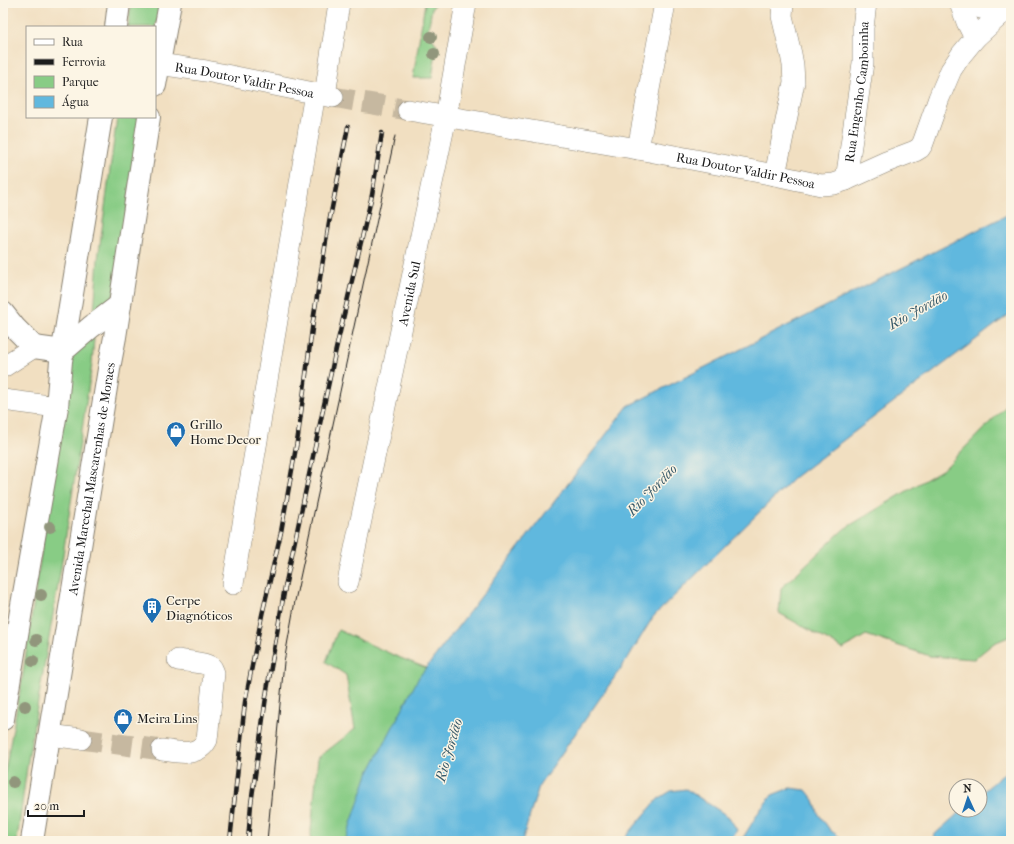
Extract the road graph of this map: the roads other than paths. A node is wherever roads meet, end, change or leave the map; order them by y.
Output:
1 (116, 3) edge
2 (119, 3) edge
3 (170, 3) edge
4 (339, 3) edge
5 (466, 3) edge
6 (664, 3) edge
7 (783, 3) edge
8 (866, 3) edge
9 (960, 3) edge
10 (963, 3) edge
11 (1006, 10) edge
12 (116, 26) edge
13 (975, 38) junction
14 (157, 64) edge
15 (156, 75) edge
16 (325, 95) junction
17 (408, 110) tunnel mouth
18 (446, 117) junction
19 (101, 118) edge
20 (149, 118) edge
21 (638, 148) junction
22 (775, 175) junction
23 (846, 180) junction
24 (120, 305) junction
25 (3, 313) edge
26 (34, 347) junction
27 (62, 351) junction
28 (3, 366) edge
29 (3, 400) edge
30 (56, 407) junction
31 (348, 582) dead end
32 (233, 584) dead end
33 (178, 660) dead end
34 (3, 719) edge
35 (49, 735) junction
36 (81, 739) tunnel mouth
37 (162, 750) tunnel mouth
38 (32, 841) edge

1 - 2 street
2 - 12 main road
3 - 14 main road
4 - 16 street
5 - 18 street, Avenida Sul
6 - 21 street
7 - 22 street
8 - 23 street, Rua Engenho Camboinha
9 - 13 street
10 - 11 street, Rua Doutor Valdir Pessoa
11 - 13 street, Rua Doutor Valdir Pessoa
13 - 23 street, Rua Doutor Valdir Pessoa
14 - 15 main road
14 - 16 street, Rua Doutor Valdir Pessoa
16 - 32 street
17 - 18 street, Rua Doutor Valdir Pessoa
18 - 21 street, Rua Doutor Valdir Pessoa
18 - 31 street, Avenida Sul
19 - 27 main road
20 - 24 main road, Avenida Marechal Mascarenhas de Moraes
21 - 22 street, Rua Doutor Valdir Pessoa
22 - 23 street, Rua Doutor Valdir Pessoa
24 - 27 main road
24 - 35 main road, Avenida Marechal Mascarenhas de Moraes
25 - 26 main road
26 - 27 main road
26 - 28 street
27 - 30 main road
29 - 30 street
30 - 34 main road
33 - 37 street
35 - 36 street
35 - 38 main road, Avenida Marechal Mascarenhas de Moraes

